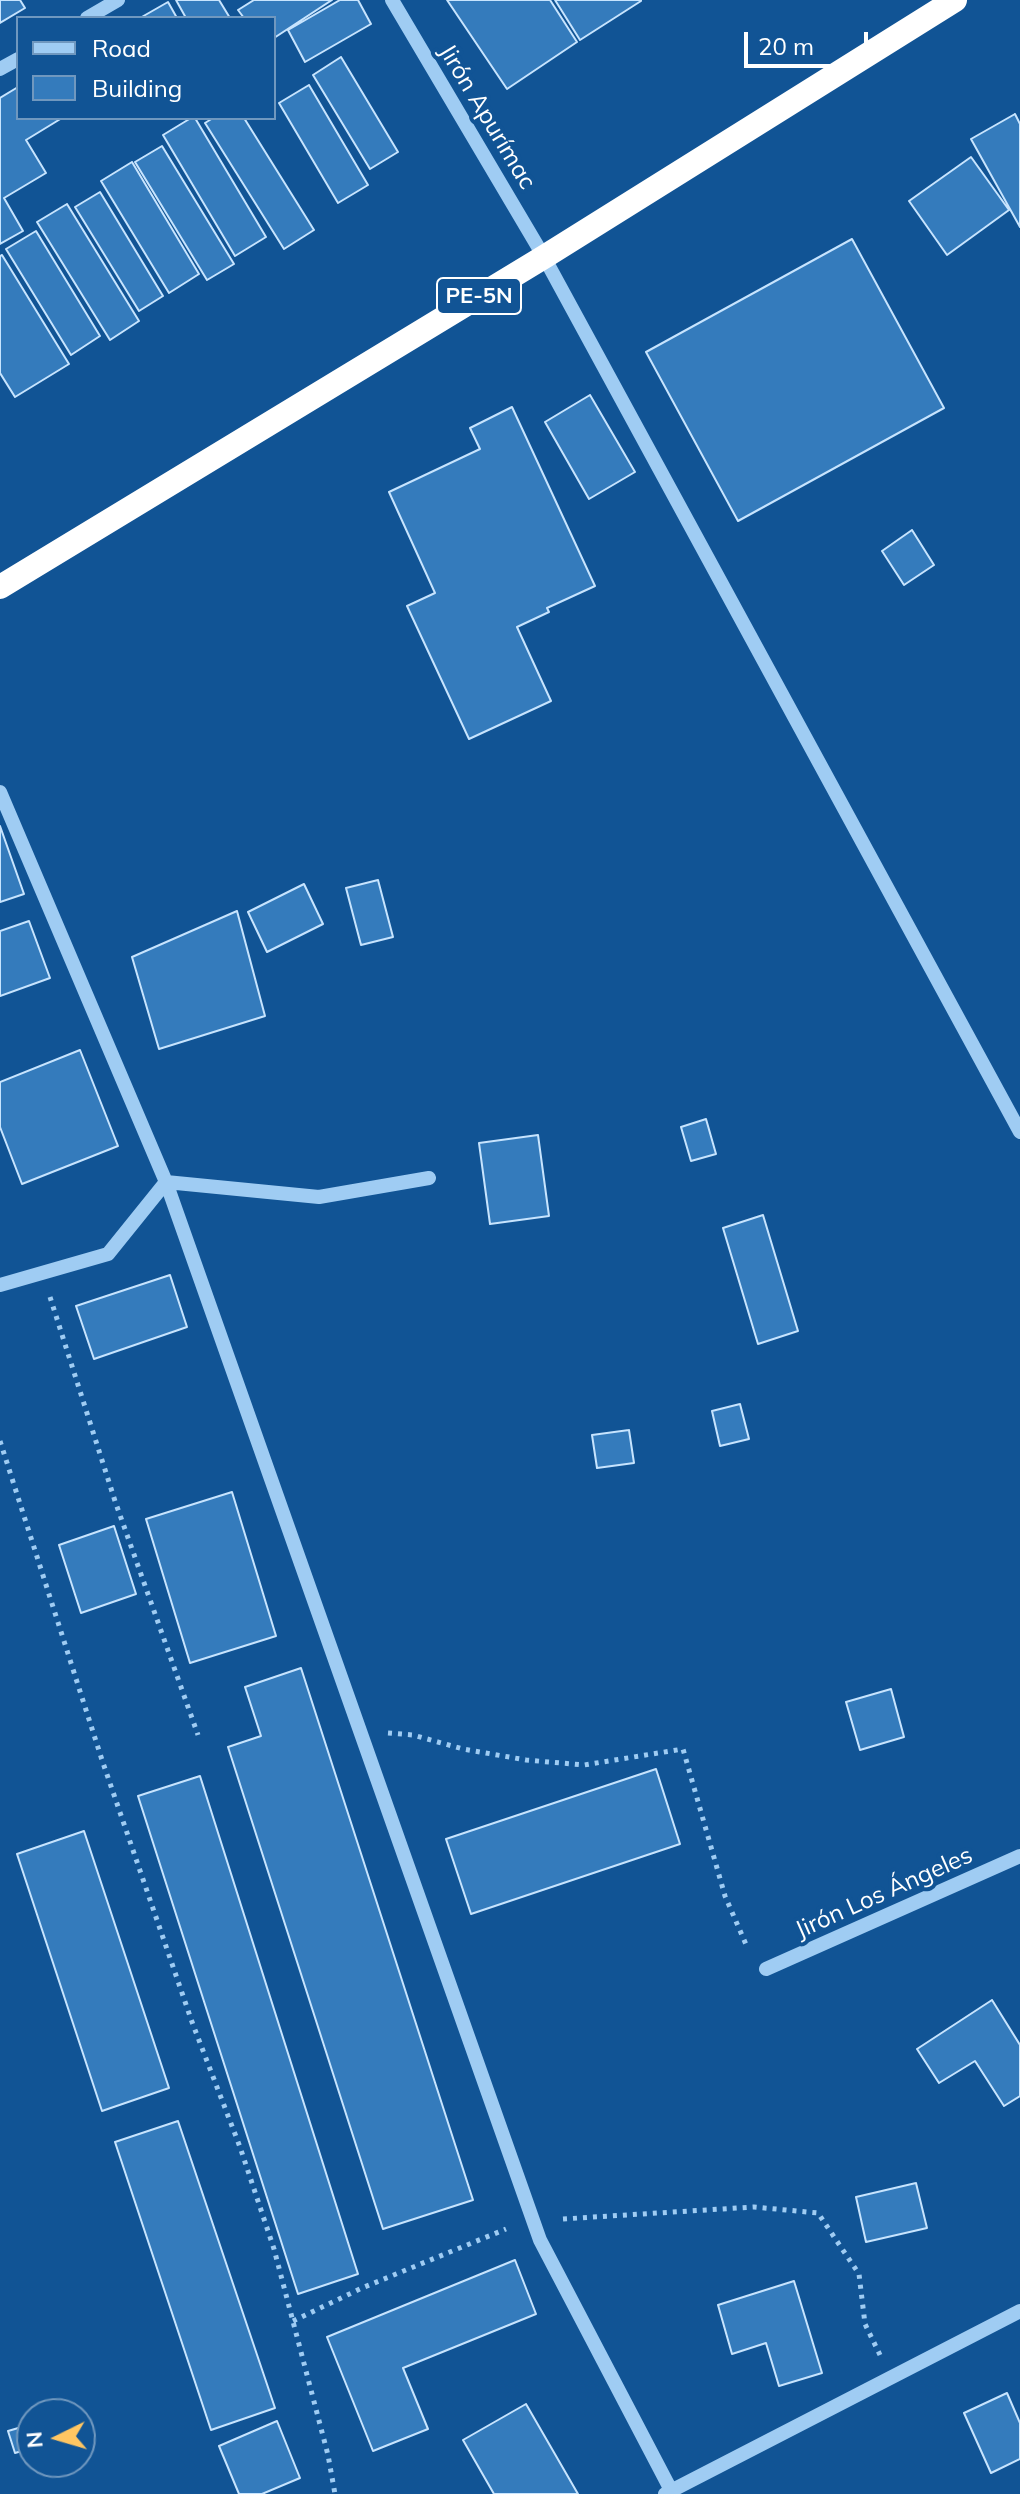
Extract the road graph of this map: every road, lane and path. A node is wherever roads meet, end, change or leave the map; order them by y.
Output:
1 (118, 0) edge
2 (392, 0) edge
3 (955, 0) edge
4 (90, 16) edge
5 (544, 257) junction
6 (0, 587) edge
7 (0, 792) edge
8 (1020, 1132) edge
9 (429, 1178) dead end
10 (166, 1182) junction
11 (43, 1273) junction
12 (0, 1285) edge
13 (0, 1441) edge
14 (359, 1730) junction
15 (198, 1735) dead end
16 (1020, 1856) edge
17 (766, 1969) joint
18 (533, 2220) junction
19 (1020, 2311) edge
20 (293, 2321) junction
21 (891, 2377) junction
22 (670, 2493) edge
23 (335, 2494) edge

1 - 4 street
2 - 5 street, Jirón Apurímac
3 - 5 highway, PE-5N
5 - 6 highway, PE-5N
5 - 8 street, Jirón Apurímac
7 - 10 street
9 - 10 street
10 - 11 street
10 - 14 street
11 - 12 street
11 - 15 path
13 - 20 path
14 - 17 path
14 - 18 street
16 - 17 street, Jirón Los Ángeles
18 - 20 path
18 - 21 path
18 - 22 street
19 - 21 street
20 - 23 path
21 - 22 street

